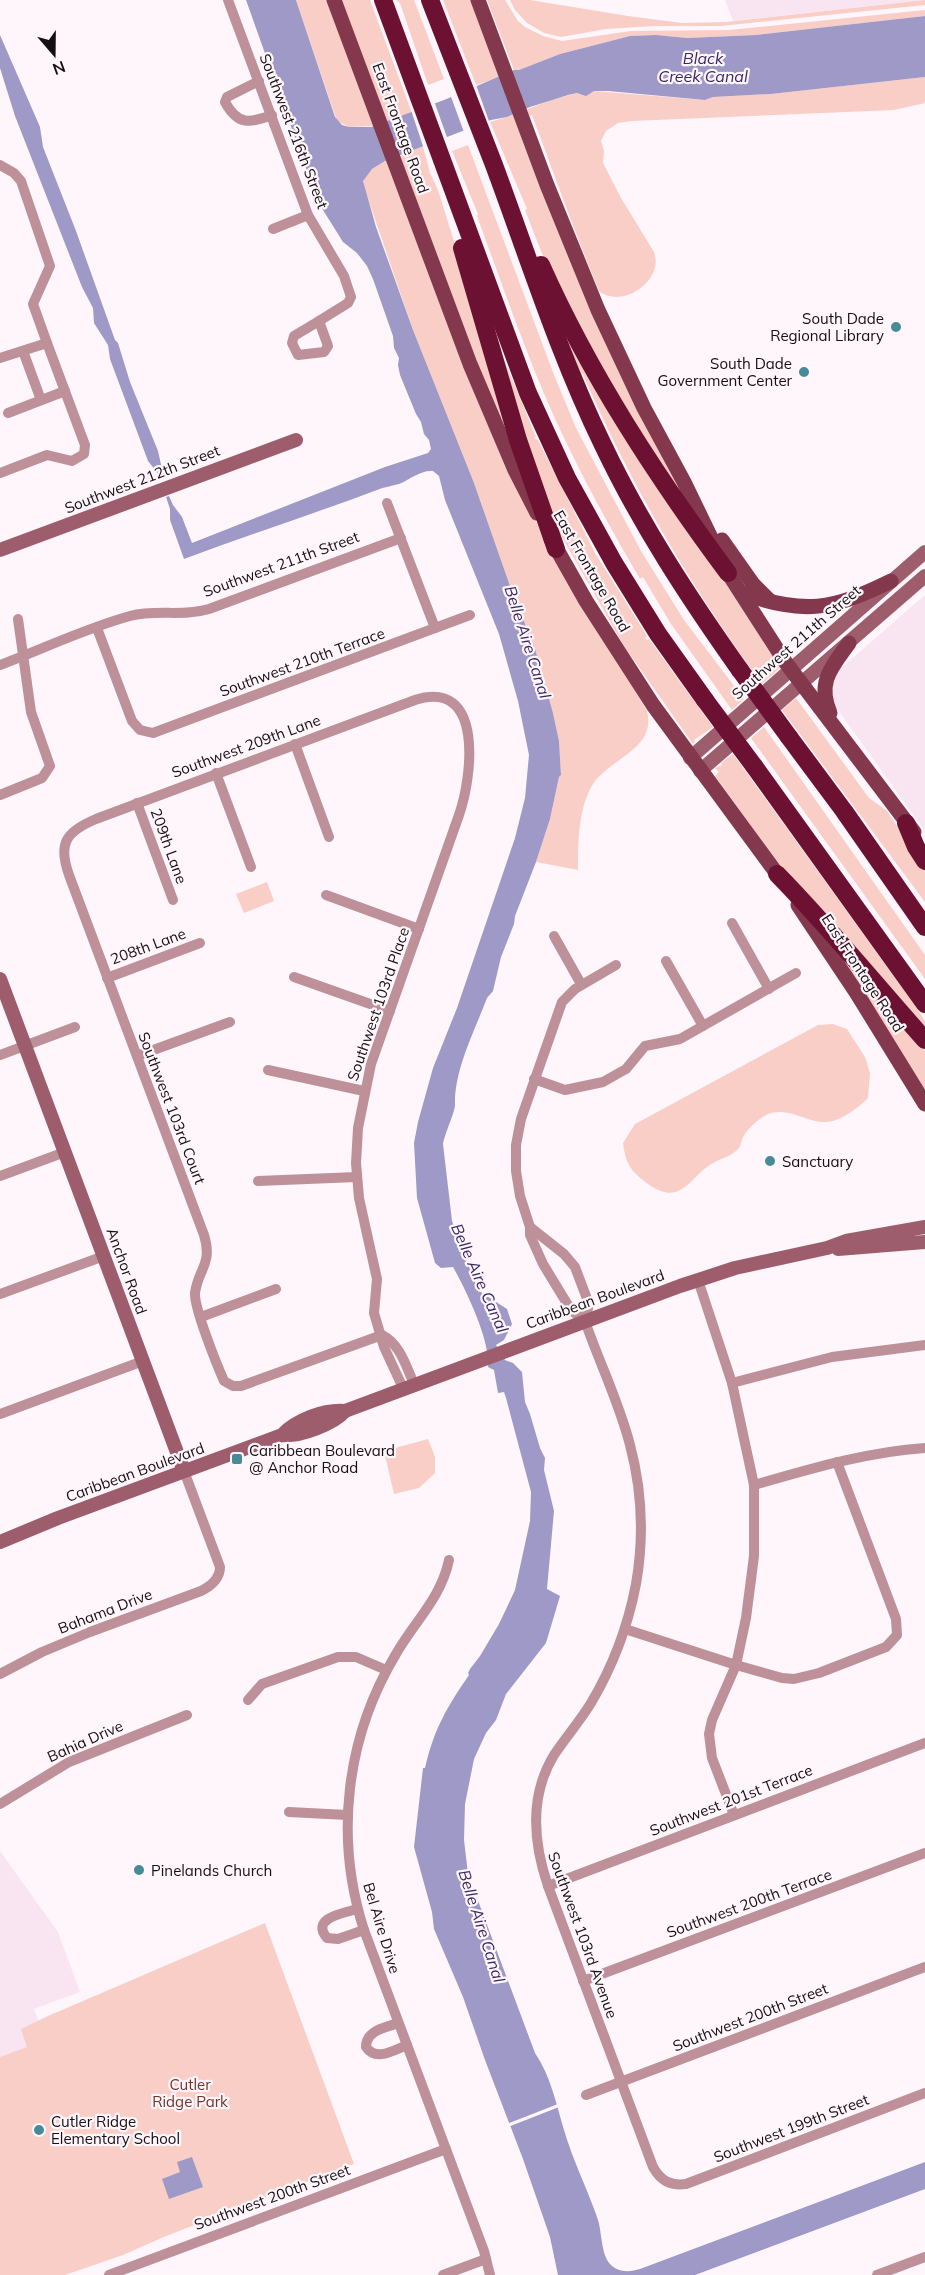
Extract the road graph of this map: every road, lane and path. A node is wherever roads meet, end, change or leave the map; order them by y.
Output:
1 (228, 0) edge
2 (334, 0) edge
3 (383, 0) edge
4 (429, 0) edge
5 (478, 0) edge
6 (259, 81) junction
7 (272, 115) junction
8 (0, 165) edge
9 (494, 166) junction
10 (450, 185) junction
11 (308, 215) junction
12 (273, 229) dead end
13 (319, 321) dead end
14 (46, 343) junction
15 (23, 351) junction
16 (0, 358) edge
17 (65, 391) junction
18 (41, 400) junction
19 (8, 413) dead end
20 (296, 440) dead end
21 (0, 473) edge
22 (684, 482) junction
23 (387, 503) dead end
24 (401, 538) junction
25 (556, 549) junction
26 (0, 550) edge
27 (925, 552) edge
28 (728, 573) junction
29 (925, 576) edge
30 (891, 581) junction
31 (742, 594) junction
32 (772, 604) junction
33 (470, 615) dead end
34 (18, 619) dead end
35 (98, 628) junction
36 (435, 628) junction
37 (849, 643) junction
38 (24, 656) junction
39 (0, 665) edge
40 (790, 669) junction
41 (801, 682) junction
42 (441, 698) joint
43 (833, 725) junction
44 (295, 744) junction
45 (690, 758) junction
46 (700, 771) junction
47 (216, 773) junction
48 (0, 795) edge
49 (137, 803) junction
50 (906, 823) junction
51 (329, 837) dead end
52 (67, 840) joint
53 (925, 846) edge
54 (925, 861) edge
55 (251, 867) dead end
56 (777, 874) junction
57 (326, 896) dead end
58 (172, 900) dead end
59 (732, 923) dead end
60 (925, 927) edge
61 (419, 929) junction
62 (554, 936) dead end
63 (200, 943) dead end
64 (666, 961) dead end
65 (616, 965) dead end
66 (796, 974) dead end
67 (294, 977) dead end
68 (107, 978) junction
69 (0, 979) edge
70 (581, 984) junction
71 (769, 988) junction
72 (925, 1004) edge
73 (390, 1011) junction
74 (230, 1022) dead end
75 (703, 1026) junction
76 (75, 1027) dead end
77 (925, 1040) edge
78 (25, 1046) junction
79 (0, 1054) edge
80 (137, 1056) junction
81 (268, 1070) dead end
82 (534, 1079) junction
83 (364, 1091) junction
84 (925, 1104) edge
85 (65, 1152) junction
86 (0, 1176) edge
87 (357, 1177) junction
88 (258, 1181) dead end
89 (530, 1227) junction
90 (925, 1227) edge
91 (925, 1242) edge
92 (827, 1248) junction
93 (104, 1256) junction
94 (698, 1280) junction
95 (581, 1282) junction
96 (276, 1289) dead end
97 (562, 1293) junction
98 (0, 1294) edge
99 (201, 1317) junction
100 (585, 1321) junction
101 (382, 1335) junction
102 (925, 1345) edge
103 (143, 1360) junction
104 (732, 1383) junction
105 (409, 1386) junction
106 (0, 1414) edge
107 (925, 1448) edge
108 (837, 1462) junction
109 (184, 1471) junction
110 (754, 1485) junction
111 (0, 1542) edge
112 (449, 1560) dead end
113 (219, 1575) joint
114 (625, 1629) junction
115 (735, 1665) junction
116 (386, 1670) junction
117 (0, 1674) edge
118 (248, 1700) dead end
119 (187, 1715) dead end
120 (925, 1743) edge
121 (0, 1804) edge
122 (289, 1812) dead end
123 (347, 1815) junction
124 (734, 1815) junction
125 (925, 1853) edge
126 (548, 1886) junction
127 (357, 1909) junction
128 (364, 1930) junction
129 (925, 1967) edge
130 (583, 1981) junction
131 (398, 2023) junction
132 (407, 2045) junction
133 (621, 2082) junction
134 (925, 2093) edge
135 (586, 2095) dead end
136 (446, 2149) junction
137 (666, 2182) joint
138 (925, 2257) edge
139 (486, 2259) junction
140 (109, 2275) edge
141 (443, 2275) edge
142 (490, 2275) edge
143 (877, 2275) edge

1 - 6 street, Southwest 216th Street
2 - 25 main road, East Frontage Road
3 - 10 highway
4 - 9 highway
5 - 22 main road
6 - 7 street, Southwest 216th Street
6 - 7 street
7 - 11 street, Southwest 216th Street
8 - 14 street
9 - 28 highway
9 - 60 highway, bridge
10 - 25 highway
10 - 72 highway, bridge
11 - 12 street
11 - 13 street, Southwest 216th Street
14 - 15 street
14 - 17 street
15 - 16 street
15 - 18 street
17 - 18 street
17 - 21 street
18 - 19 street
20 - 26 street, Southwest 212th Street
22 - 28 main road
22 - 32 main road
23 - 24 street
24 - 35 street, Southwest 211th Street
24 - 36 street
25 - 45 main road, East Frontage Road
27 - 30 street, Southwest 211th Street
28 - 31 main road
29 - 37 street
30 - 32 main road
30 - 40 street, Southwest 211th Street
31 - 32 main road
31 - 40 main road
33 - 36 street, Southwest 210th Terrace
34 - 38 street
35 - 36 street, Southwest 210th Terrace
35 - 38 street, Southwest 211th Street
37 - 41 street
37 - 43 main road
38 - 39 street, Southwest 211th Street
38 - 48 street
40 - 41 main road
40 - 45 street, Southwest 211th Street
41 - 43 main road
41 - 46 street
42 - 44 street, Southwest 209th Lane
42 - 61 street, Southwest 103rd Place
43 - 50 main road
44 - 47 street, Southwest 209th Lane
44 - 51 street
45 - 46 main road, East Frontage Road
46 - 56 main road, East Frontage Road
47 - 49 street, Southwest 209th Lane
47 - 55 street
49 - 52 street, Southwest 209th Lane
49 - 58 street, 209th Lane
50 - 53 main road
50 - 54 highway
52 - 68 street, Southwest 103rd Court
56 - 77 highway
56 - 84 main road, East Frontage Road
57 - 61 street
59 - 71 street
61 - 73 street, Southwest 103rd Place
62 - 70 street
63 - 68 street, 208th Lane
64 - 75 street
65 - 70 street, Southwest 103rd Avenue
66 - 71 street
67 - 73 street
68 - 80 street, Southwest 103rd Court
69 - 78 street, Anchor Road
70 - 82 street, Southwest 103rd Avenue
71 - 75 street
73 - 83 street, Southwest 103rd Place
74 - 80 street
75 - 82 street
76 - 78 street
78 - 79 street
78 - 85 street, Anchor Road
80 - 99 street, Southwest 103rd Court
81 - 83 street
82 - 89 street, Southwest 103rd Avenue
83 - 87 street, Southwest 103rd Place
85 - 86 street
85 - 93 street, Anchor Road
87 - 88 street
87 - 101 street, Southwest 103rd Place
89 - 95 street, Southwest 103rd Avenue
89 - 97 street, Southwest 103rd Avenue
90 - 92 street, Caribbean Boulevard
91 - 92 street, Caribbean Boulevard
92 - 94 street, Caribbean Boulevard
93 - 98 street
93 - 103 street, Anchor Road
94 - 100 street, Caribbean Boulevard
94 - 104 street
95 - 97 street
95 - 100 street, Southwest 103rd Avenue
96 - 99 street
97 - 100 street, Southwest 103rd Avenue
99 - 101 street, Southwest 103rd Court
100 - 105 street, Caribbean Boulevard
100 - 114 street, Southwest 103rd Avenue
101 - 105 street, Southwest 103rd Place
102 - 104 street
103 - 106 street
103 - 109 street, Anchor Road
104 - 110 street
105 - 109 street, Caribbean Boulevard
107 - 108 street
108 - 110 street
108 - 115 street
109 - 111 street, Caribbean Boulevard
109 - 113 street, Anchor Road
110 - 115 street
112 - 116 street, Bel Aire Drive
113 - 117 street, Bahama Drive
114 - 115 street
114 - 126 street, Southwest 103rd Avenue
115 - 124 street
116 - 118 street
116 - 123 street, Bel Aire Drive
119 - 121 street, Bahia Drive
120 - 124 street, Southwest 201st Terrace
122 - 123 street
123 - 127 street, Bel Aire Drive
124 - 126 street, Southwest 201st Terrace
125 - 130 street, Southwest 200th Terrace
126 - 130 street, Southwest 103rd Avenue
127 - 128 street, Bel Aire Drive
127 - 128 street
128 - 131 street, Bel Aire Drive
129 - 133 street, Southwest 200th Street
130 - 133 street, Southwest 103rd Avenue
131 - 132 street, Bel Aire Drive
131 - 132 street
132 - 136 street, Bel Aire Drive
133 - 135 street, Southwest 200th Street
133 - 137 street, Southwest 103rd Avenue
134 - 137 street, Southwest 199th Street
136 - 139 street, Bel Aire Drive
136 - 140 street, Southwest 200th Street
138 - 143 street
139 - 141 street
139 - 142 street, Bel Aire Drive

